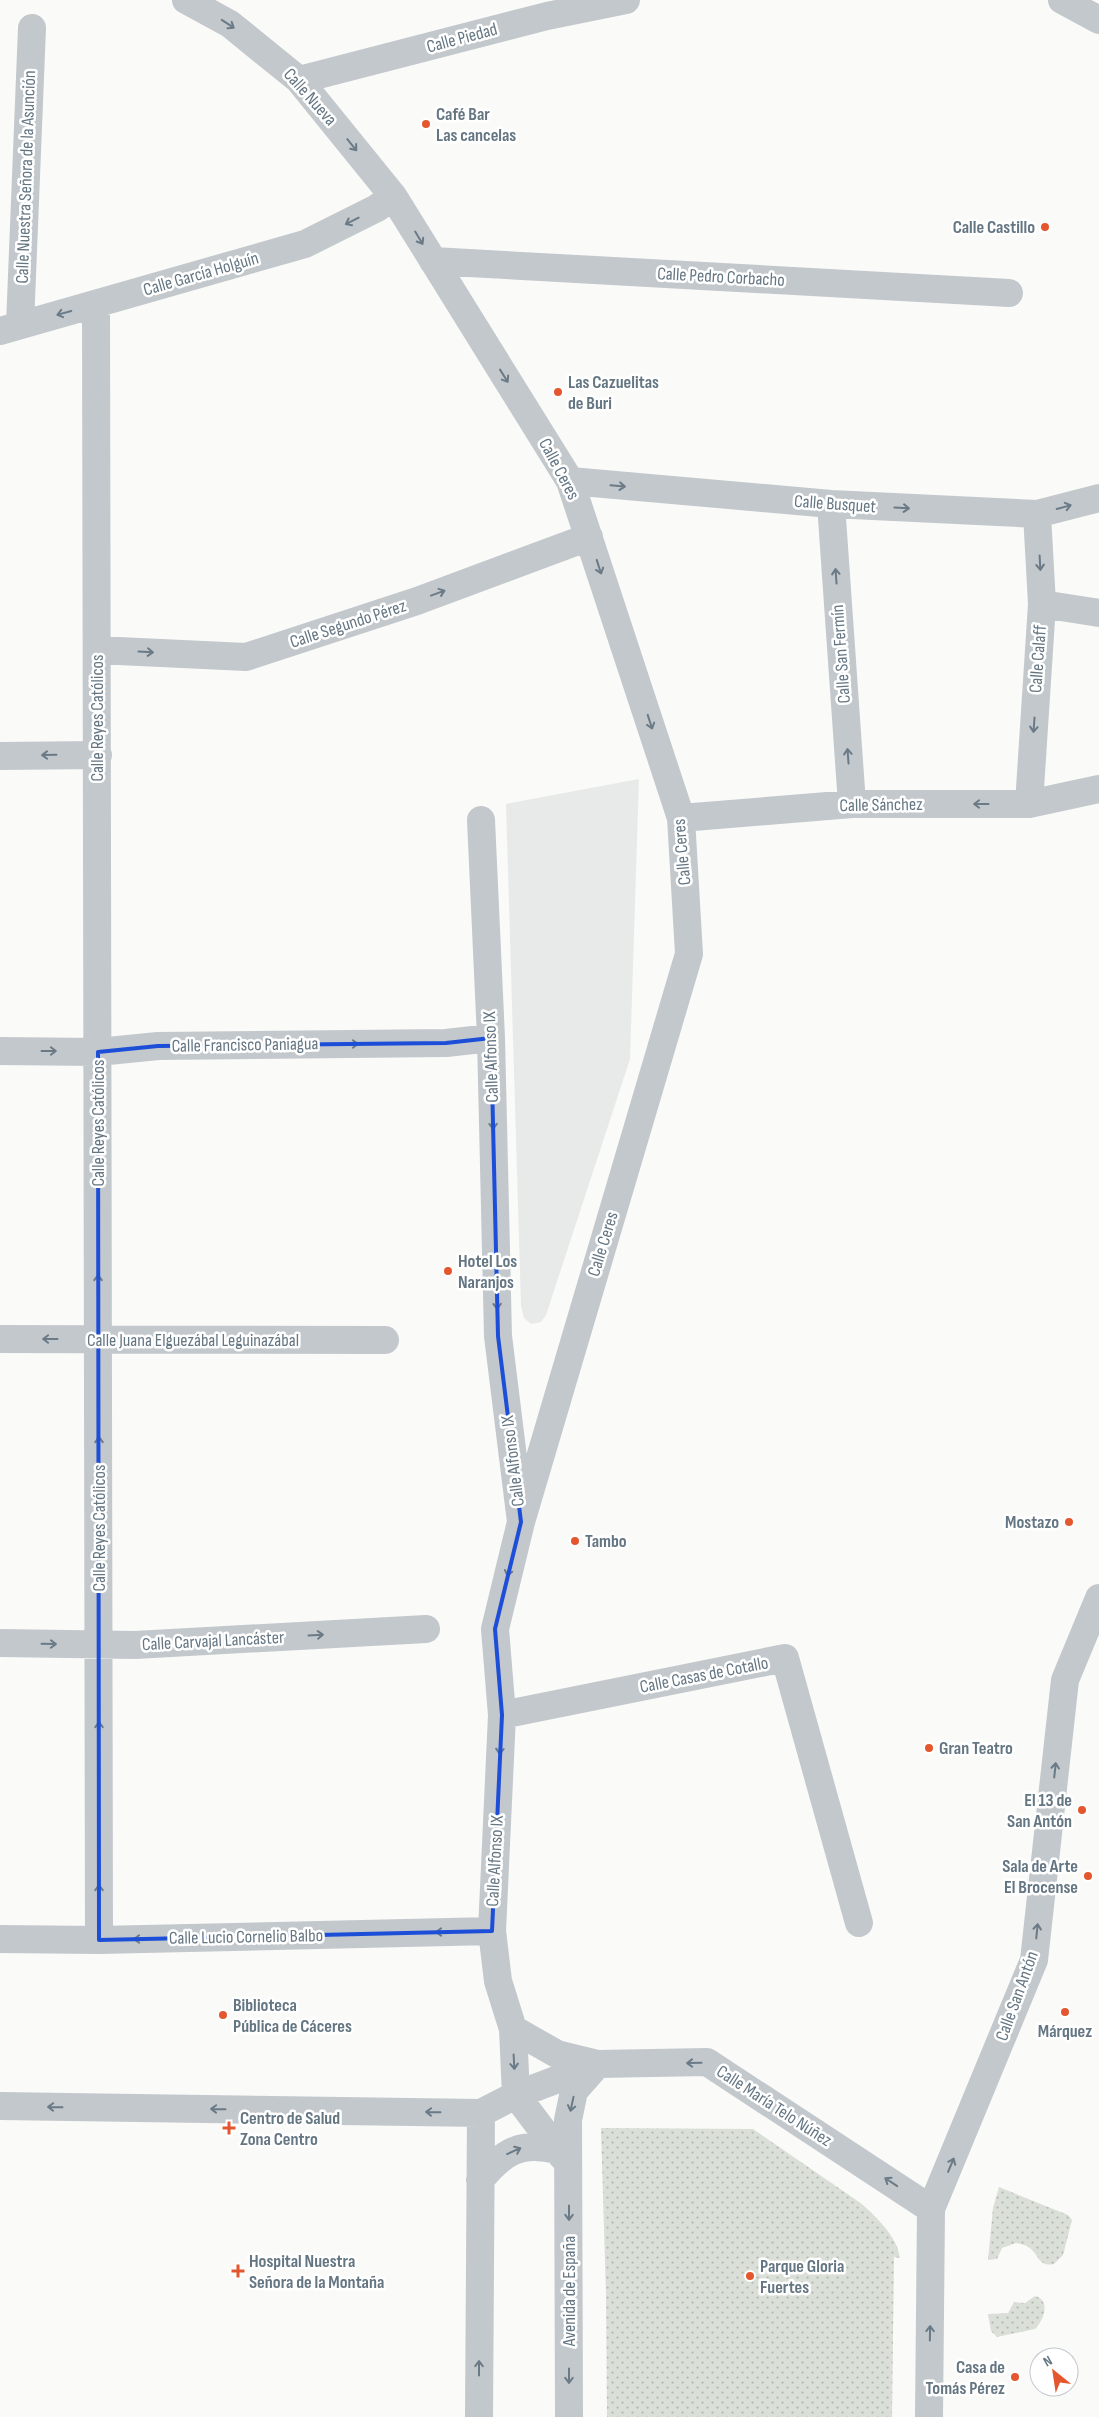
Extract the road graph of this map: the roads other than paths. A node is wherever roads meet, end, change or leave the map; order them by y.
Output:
1 (182, 0) edge
2 (186, 0) edge
3 (626, 0) edge
4 (1062, 0) edge
5 (548, 8) edge
6 (1099, 20) edge
7 (32, 28) dead end
8 (299, 80) junction
9 (393, 196) junction
10 (433, 262) junction
11 (1009, 292) dead end
12 (96, 304) junction
13 (10, 328) edge
14 (570, 481) junction
15 (1099, 498) edge
16 (831, 504) junction
17 (1037, 514) junction
18 (589, 537) junction
19 (1042, 604) junction
20 (1099, 614) edge
21 (97, 650) junction
22 (98, 755) junction
23 (0, 756) edge
24 (1089, 792) edge
25 (852, 804) junction
26 (1029, 804) junction
27 (681, 818) junction
28 (481, 820) dead end
29 (491, 1038) junction
30 (0, 1051) edge
31 (98, 1052) junction
32 (0, 1339) edge
33 (98, 1339) junction
34 (385, 1340) dead end
35 (521, 1522) junction
36 (1099, 1598) edge
37 (426, 1629) dead end
38 (0, 1643) edge
39 (99, 1644) junction
40 (502, 1715) junction
41 (859, 1923) dead end
42 (492, 1931) junction
43 (0, 1939) edge
44 (99, 1940) junction
45 (513, 2029) junction
46 (598, 2064) junction
47 (516, 2095) junction
48 (0, 2106) edge
49 (481, 2113) junction
50 (563, 2157) junction
51 (480, 2180) junction
52 (931, 2210) junction
53 (479, 2417) edge
54 (568, 2417) edge
55 (929, 2417) edge

1 - 2 street
2 -> 8 street, Calle Nueva
3 - 5 street, Calle Piedad
4 - 6 street
5 - 8 street, Calle Piedad
7 - 13 street, Calle Nuestra Señora de la Asunción
8 -> 9 street, Calle Nueva
9 -> 10 street, Calle Ceres
9 -> 12 street, Calle García Holguín
10 - 11 street, Calle Pedro Corbacho
10 -> 14 street, Calle Ceres
12 -> 13 street, Calle García Holguín
12 - 21 street, Calle Reyes Católicos
14 -> 16 street, Calle Busquet
14 - 18 street, Calle Ceres
17 -> 15 street, Calle Busquet
16 -> 17 street, Calle Busquet
25 -> 16 street, Calle San Fermín
17 -> 19 street, Calle Calaff
21 -> 18 street, Calle Segundo Pérez
18 -> 27 street, Calle Ceres
19 - 20 street
19 -> 26 street, Calle Calaff
21 - 22 street, Calle Reyes Católicos
22 -> 23 street
22 - 31 street, Calle Reyes Católicos
24 - 26 street, Calle Sánchez
26 -> 25 street, Calle Sánchez
25 - 27 street, Calle Sánchez
27 - 35 street, Calle Ceres
28 - 29 street, Calle Alfonso IX
31 -> 29 street, Calle Francisco Paniagua
29 -> 35 street, Calle Alfonso IX
30 -> 31 street, Calle Francisco Paniagua
33 -> 31 street, Calle Reyes Católicos
33 -> 32 street, Calle Juana Elguezábal Leguinazábal
33 - 34 street, Calle Juana Elguezábal Leguinazábal
39 -> 33 street, Calle Reyes Católicos
35 -> 40 street, Calle Alfonso IX
52 -> 36 street, Calle San Antón
39 -> 37 street, Calle Carvajal Lancáster
38 -> 39 street, Calle Carvajal Lancáster
44 -> 39 street, Calle Reyes Católicos
40 - 41 street, Calle Casas de Cotallo
40 -> 42 street, Calle Alfonso IX
42 -> 44 street, Calle Lucio Cornelio Balbo
42 - 45 street, Calle Alfonso IX
43 - 44 street, Calle Lucio Cornelio Balbo
45 - 46 street
45 -> 47 street, Calle Alfonso IX
46 - 47 street
46 -> 50 street, Avenida de España
52 -> 46 street, Calle María Telo Núñez
47 - 49 street
47 - 50 street
49 -> 48 street
49 - 51 street
51 -> 50 street
50 -> 54 street, Avenida de España
53 -> 51 street
55 -> 52 street

